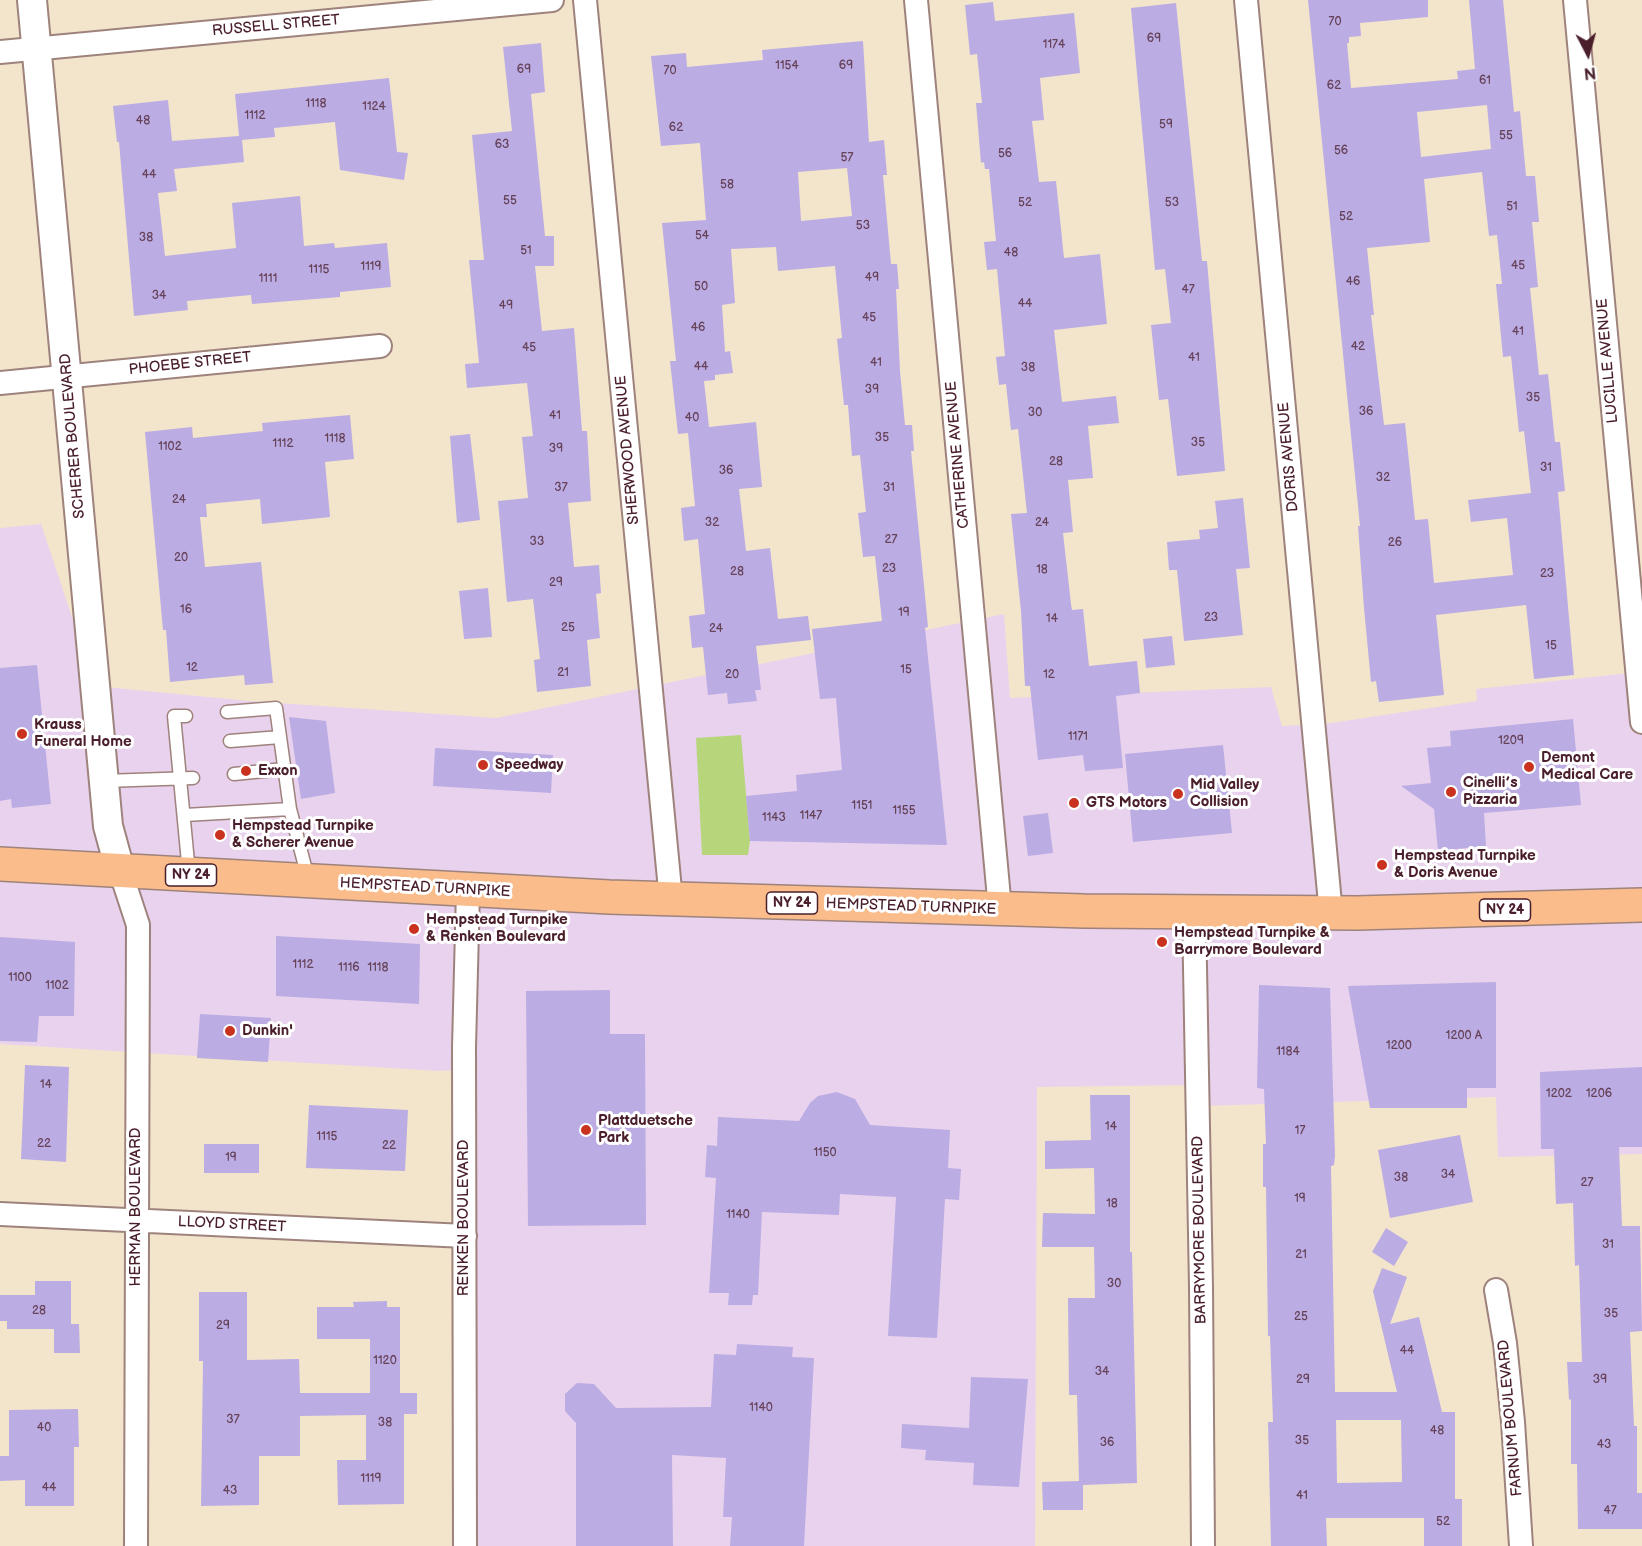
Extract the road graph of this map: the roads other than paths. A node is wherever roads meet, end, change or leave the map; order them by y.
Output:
1 (32, 0) edge
2 (552, 0) edge
3 (585, 0) edge
4 (916, 0) edge
5 (1246, 0) edge
6 (1575, 0) edge
7 (487, 3) edge
8 (36, 49) junction
9 (0, 52) edge
10 (380, 346) dead end
11 (68, 376) junction
12 (0, 383) edge
13 (227, 712) dead end
14 (186, 716) dead end
15 (1642, 722) edge
16 (280, 737) junction
17 (230, 741) dead end
18 (284, 769) junction
19 (234, 774) dead end
20 (187, 779) junction
21 (104, 781) junction
22 (290, 809) junction
23 (185, 815) junction
24 (0, 864) edge
25 (120, 870) junction
26 (189, 874) junction
27 (309, 882) junction
28 (468, 891) junction
29 (671, 900) junction
30 (1642, 905) edge
31 (999, 909) junction
32 (1194, 914) junction
33 (1331, 914) junction
34 (0, 1214) edge
35 (135, 1220) junction
36 (465, 1236) junction
37 (1496, 1290) dead end
38 (136, 1546) edge
39 (465, 1546) edge
40 (1203, 1546) edge
41 (1521, 1546) edge

1 - 8 street, SCHERER BOULEVARD
2 - 7 street, RUSSELL STREET
3 - 29 street, SHERWOOD AVENUE
4 - 31 street, CATHERINE AVENUE
5 - 33 street, DORIS AVENUE
6 - 15 street, LUCILLE AVENUE
7 - 8 street, RUSSELL STREET
8 - 9 street, RUSSELL STREET
8 - 11 street, SCHERER BOULEVARD
10 - 11 street, PHOEBE STREET
11 - 12 street, PHOEBE STREET
11 - 21 street, SCHERER BOULEVARD
13 - 16 lane
14 - 20 lane
16 - 17 lane
16 - 18 lane
18 - 19 lane
18 - 22 lane
20 - 21 lane
20 - 23 lane
21 - 25 street, SCHERER BOULEVARD
22 - 23 lane
22 - 27 lane
23 - 26 lane
24 - 25 main road, HEMPSTEAD TURNPIKE / NY 24
25 - 26 main road, HEMPSTEAD TURNPIKE / NY 24
25 - 35 street, HERMAN BOULEVARD
26 - 27 main road, HEMPSTEAD TURNPIKE / NY 24
27 - 28 main road, HEMPSTEAD TURNPIKE / NY 24
28 - 29 main road, HEMPSTEAD TURNPIKE / NY 24
28 - 36 street, RENKEN BOULEVARD
29 - 31 main road, HEMPSTEAD TURNPIKE / NY 24
30 - 33 main road, HEMPSTEAD TURNPIKE / NY 24
31 - 32 main road, HEMPSTEAD TURNPIKE / NY 24
32 - 33 main road, HEMPSTEAD TURNPIKE / NY 24
32 - 40 street, BARRYMORE BOULEVARD
34 - 35 street, LLOYD STREET
35 - 36 street, LLOYD STREET
35 - 38 street, HERMAN BOULEVARD
36 - 39 street, RENKEN BOULEVARD
37 - 41 street, FARNUM BOULEVARD

